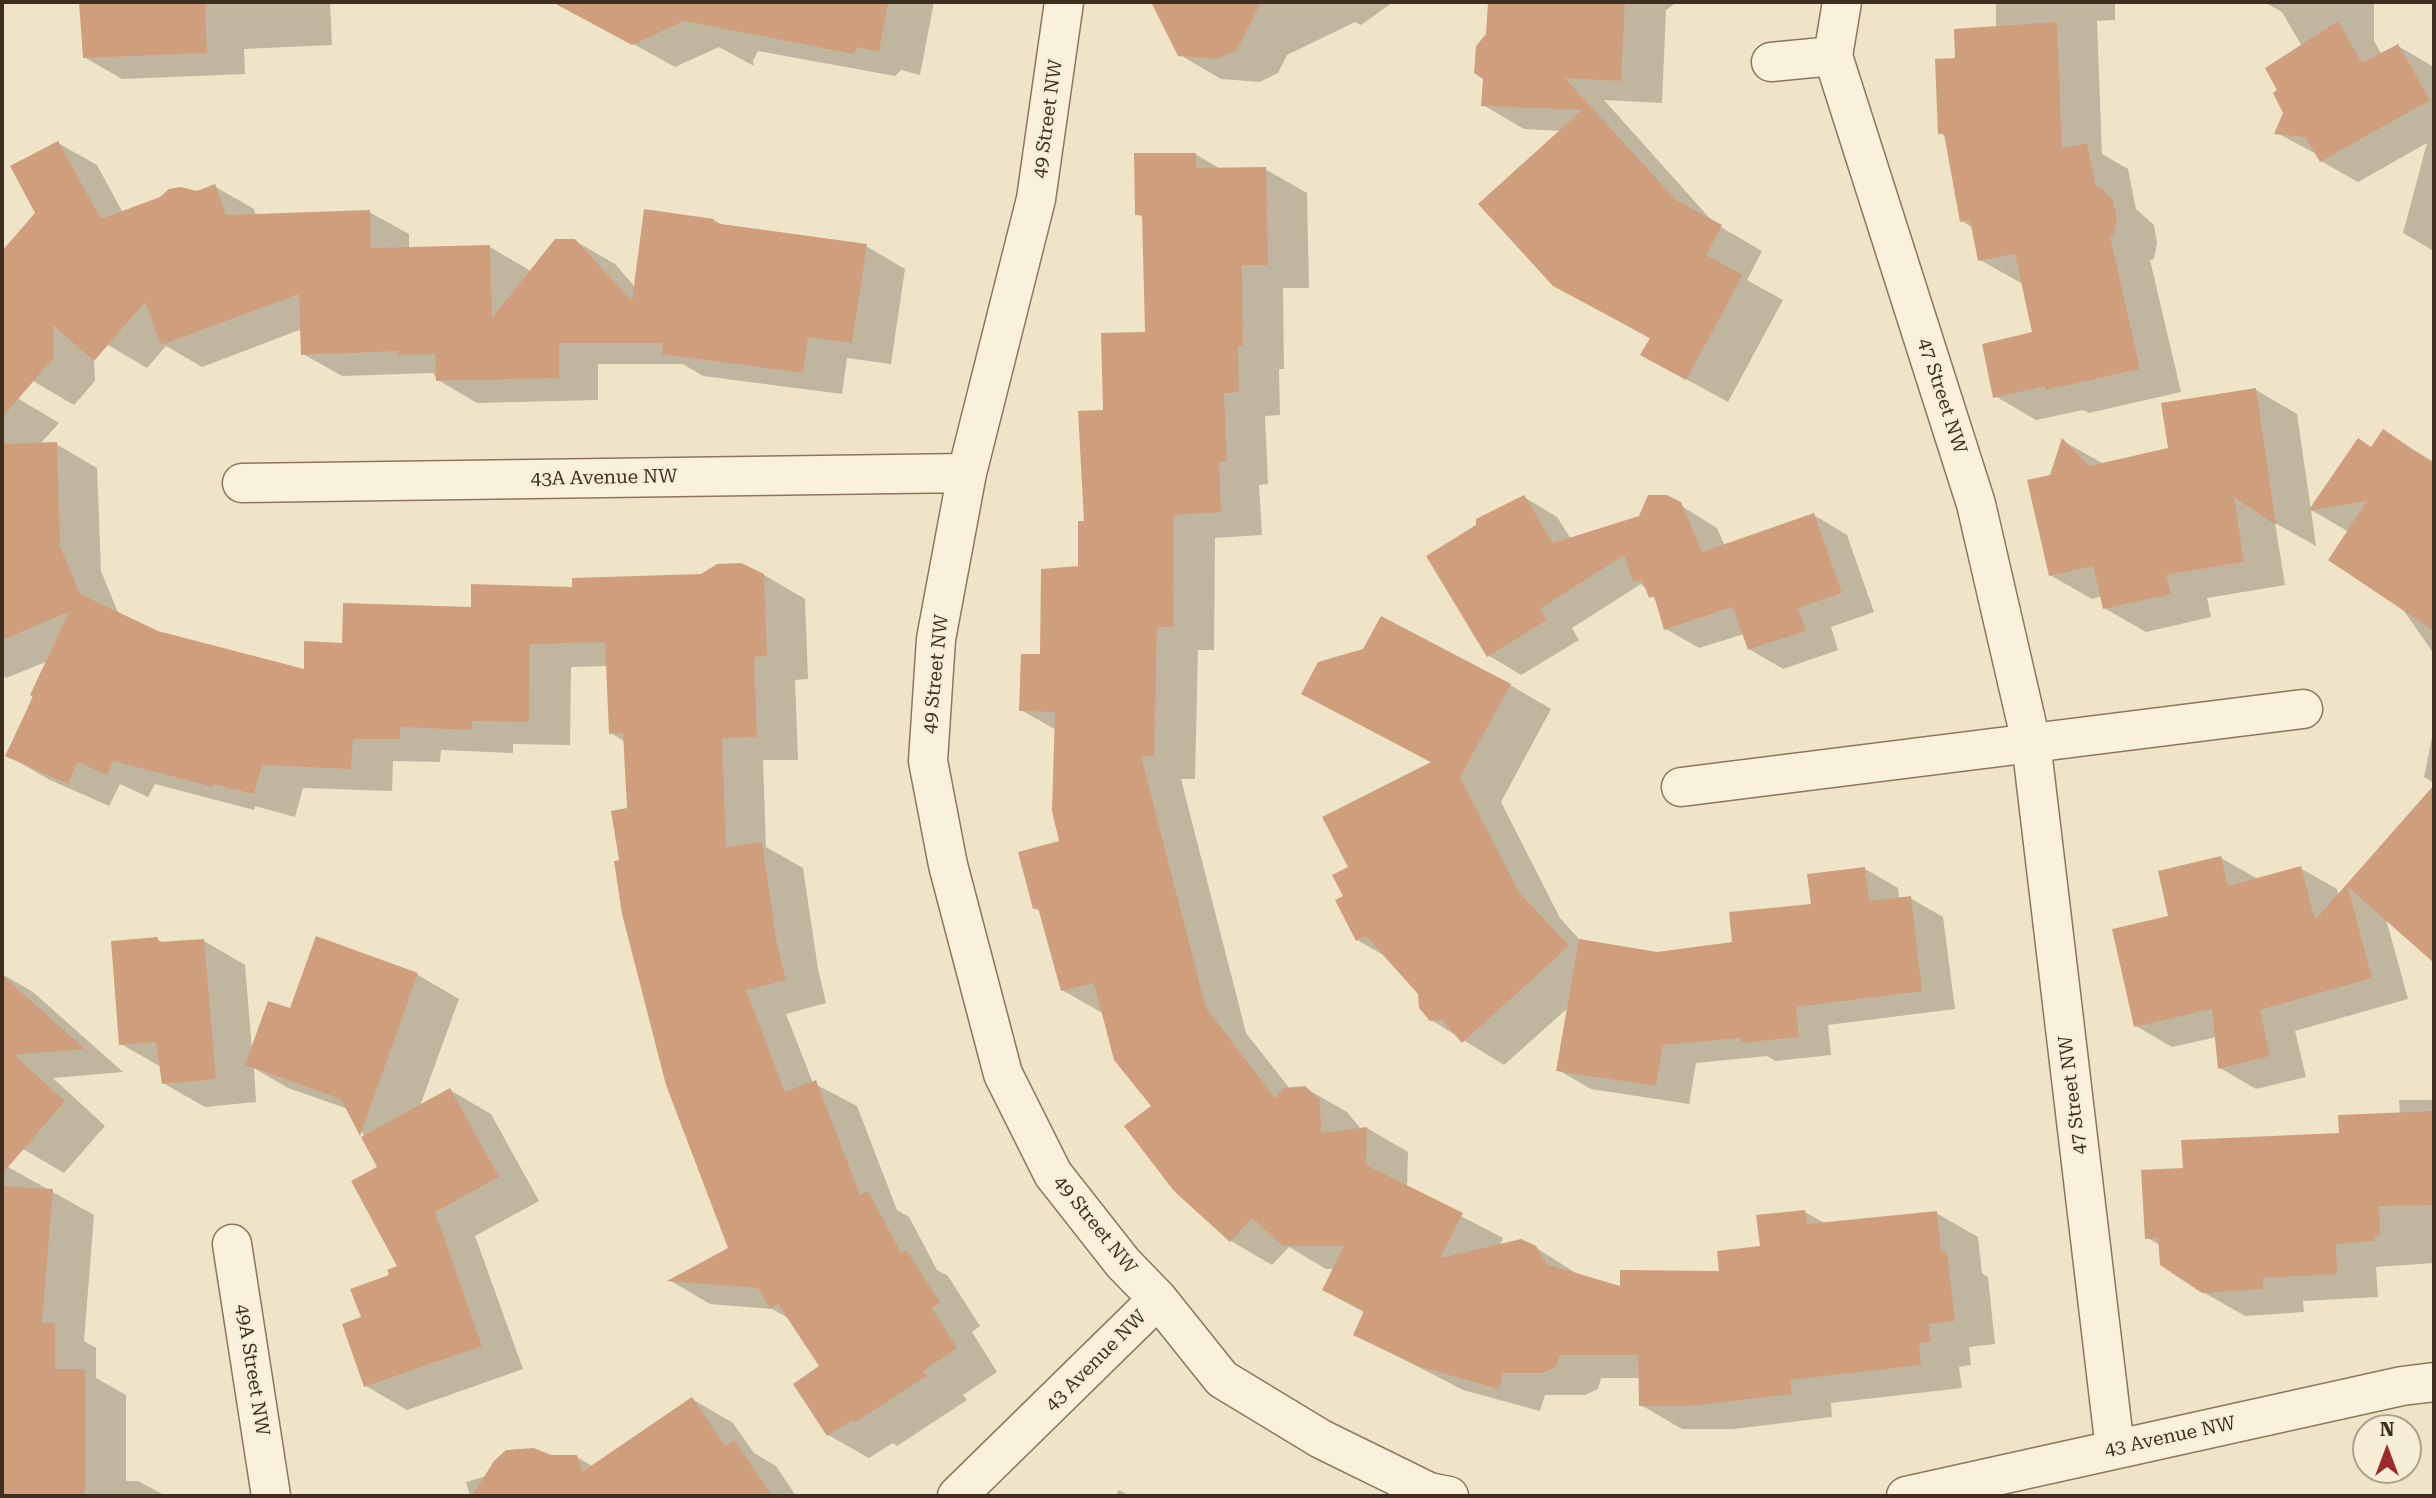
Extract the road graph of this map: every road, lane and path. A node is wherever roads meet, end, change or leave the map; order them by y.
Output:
1 (1064, 2) edge
2 (1842, 2) edge
3 (1832, 56) junction
4 (1771, 62) dead end
5 (967, 473) junction
6 (242, 483) dead end
7 (2303, 709) dead end
8 (2031, 742) junction
9 (1681, 787) dead end
10 (232, 1244) dead end
11 (1158, 1299) junction
12 (2434, 1382) edge
13 (2115, 1449) junction
14 (271, 1496) edge
15 (957, 1496) edge
16 (1449, 1496) edge
17 (1906, 1496) edge

1 - 5 street, 49 Street NW
2 - 3 street, 47 Street NW
3 - 4 street
3 - 8 street, 47 Street NW
5 - 6 street, 43A Avenue NW
5 - 11 street, 49 Street NW
7 - 8 street
8 - 9 street
8 - 13 street, 47 Street NW
10 - 14 street, 49A Street NW
11 - 15 street, 43 Avenue NW
11 - 16 street, 43 Avenue NW
12 - 13 street, 43 Avenue NW
13 - 17 street, 43 Avenue NW

